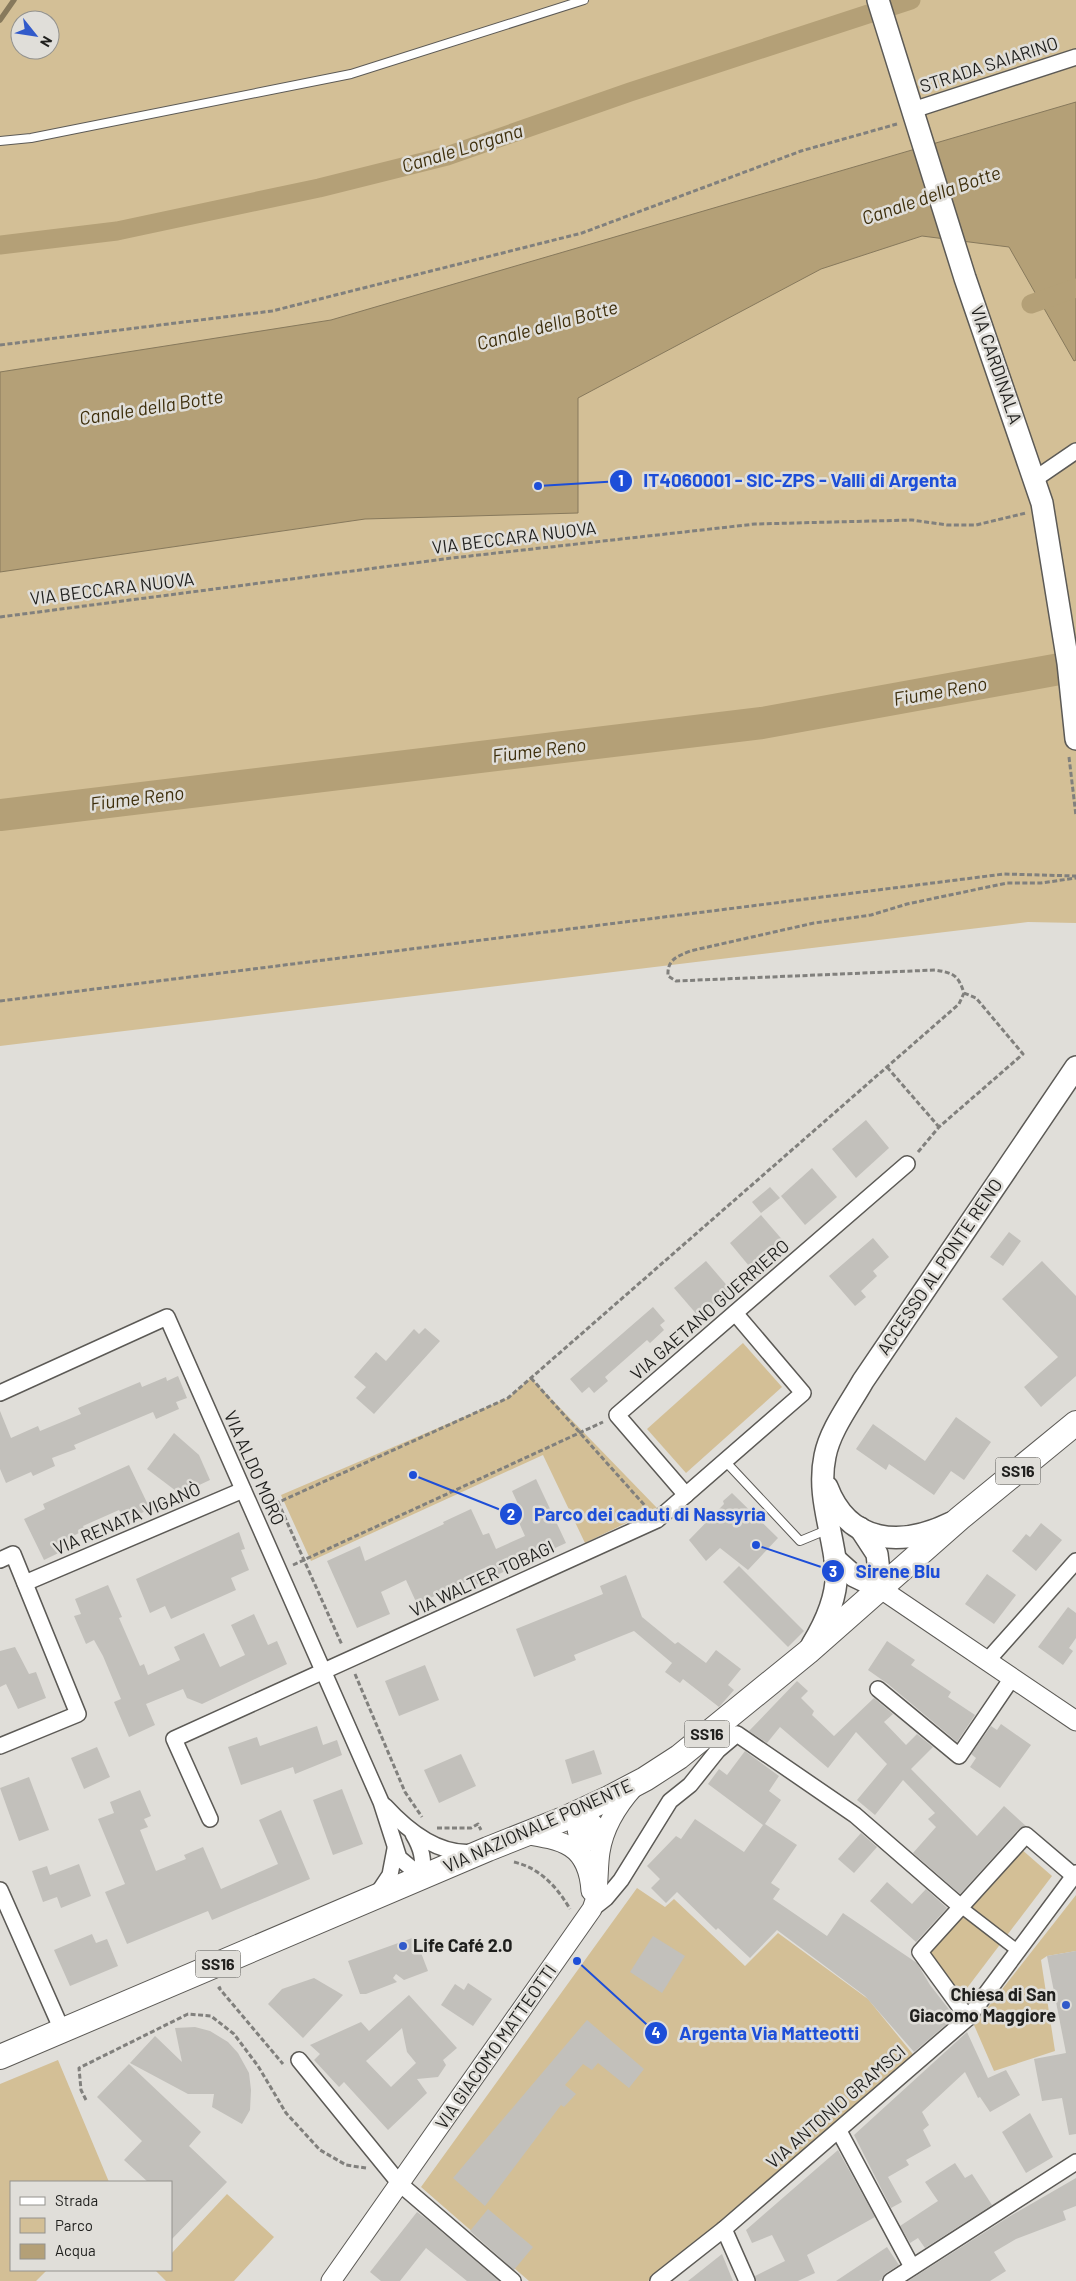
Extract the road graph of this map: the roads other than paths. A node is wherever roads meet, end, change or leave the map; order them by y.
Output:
1 (584, 0) edge
2 (878, 0) edge
3 (1076, 57) edge
4 (912, 120) junction
5 (0, 141) edge
6 (1076, 451) edge
7 (1035, 479) junction
8 (1076, 739) edge
9 (1076, 1067) edge
10 (907, 1164) road end
11 (735, 1313) junction
12 (0, 1393) edge
13 (1076, 1423) edge
14 (725, 1461) junction
15 (823, 1476) junction
16 (243, 1490) junction
17 (686, 1495) junction
18 (960, 1518) junction
19 (829, 1528) junction
20 (860, 1528) junction
21 (6, 1557) edge
22 (835, 1559) junction
23 (1076, 1561) edge
24 (25, 1583) junction
25 (881, 1589) junction
26 (808, 1652) junction
27 (987, 1661) junction
28 (324, 1672) junction
29 (1012, 1678) junction
30 (878, 1688) dead end
31 (1076, 1720) edge
32 (0, 1746) edge
33 (637, 1784) junction
34 (382, 1802) junction
35 (581, 1811) junction
36 (210, 1819) dead end
37 (412, 1832) junction
38 (522, 1834) junction
39 (395, 1849) junction
40 (483, 1851) junction
41 (600, 1851) junction
42 (583, 1862) junction
43 (1075, 1875) edge
44 (422, 1877) junction
45 (0, 1890) edge
46 (375, 1898) junction
47 (960, 1907) junction
48 (587, 1916) junction
49 (1018, 1951) junction
50 (968, 2018) junction
51 (62, 2030) junction
52 (0, 2058) edge
53 (294, 2065) road end
54 (838, 2131) junction
55 (1076, 2162) edge
56 (400, 2184) junction
57 (724, 2229) junction
58 (912, 2267) junction
59 (332, 2281) edge
60 (513, 2281) edge
61 (658, 2281) edge
62 (747, 2281) edge
63 (891, 2281) edge

1 - 5 lane
2 - 4 main road, VIA CARDINALA
3 - 4 street, STRADA SAIARINO
4 - 7 main road, VIA CARDINALA
6 - 7 street
7 - 8 main road, VIA CARDINALA
9 - 15 main road, ACCESSO AL PONTE RENO
10 - 11 street, VIA GAETANO GUERRIERO
11 - 14 street, VIA WALTER TOBAGI
11 - 17 street, VIA GAETANO GUERRIERO
12 - 16 street, VIA ALDO MORO
13 - 18 main road, VIA NAZIONALE PONENTE / SS16
14 - 17 street, VIA WALTER TOBAGI
14 - 19 lane
15 - 19 main road, ACCESSO AL PONTE RENO
15 - 20 main road
16 - 24 street, VIA RENATA VIGANÒ
16 - 28 street, VIA ALDO MORO
17 - 28 street, VIA WALTER TOBAGI
18 - 20 main road
18 - 25 main road, VIA NAZIONALE PONENTE / SS16
19 - 22 main road, ACCESSO AL PONTE RENO
20 - 25 main road
21 - 24 street
22 - 25 main road
22 - 26 main road, ACCESSO AL PONTE RENO
23 - 27 street
24 - 32 street
25 - 26 main road, VIA NAZIONALE PONENTE / SS16
25 - 27 street
26 - 33 main road, VIA NAZIONALE PONENTE / SS16
27 - 29 street
28 - 34 street, VIA ALDO MORO
28 - 36 street, VIA WALTER TOBAGI
29 - 30 street
29 - 31 street
33 - 35 main road, VIA NAZIONALE PONENTE / SS16
33 - 41 street, VIA GIACOMO MATTEOTTI
34 - 37 street, VIA ALDO MORO
34 - 39 street, VIA ALDO MORO
35 - 38 main road, VIA NAZIONALE PONENTE / SS16
35 - 41 street, VIA GIACOMO MATTEOTTI
35 - 42 street
37 - 40 street, VIA ALDO MORO
37 - 44 street, VIA ALDO MORO
38 - 40 main road, VIA NAZIONALE PONENTE / SS16
38 - 42 street
39 - 44 street, VIA ALDO MORO
39 - 46 street, VIA ALDO MORO
40 - 44 main road, VIA NAZIONALE PONENTE / SS16
41 - 48 street, VIA GIACOMO MATTEOTTI
42 - 48 street
43 - 47 street
43 - 49 street, VIA ANTONIO GRAMSCI
44 - 46 main road, VIA NAZIONALE PONENTE / SS16
45 - 51 street
46 - 51 main road, VIA NAZIONALE PONENTE / SS16
47 - 48 street, VIA GIACOMO MATTEOTTI
47 - 49 street
47 - 50 street
48 - 56 street, VIA GIACOMO MATTEOTTI
49 - 50 street, VIA ANTONIO GRAMSCI
50 - 54 street, VIA ANTONIO GRAMSCI
51 - 52 main road, VIA NAZIONALE PONENTE / SS16
53 - 56 street
54 - 57 street, VIA ANTONIO GRAMSCI
54 - 58 street
55 - 58 street
56 - 59 street, VIA GIACOMO MATTEOTTI
56 - 60 street
57 - 61 street, VIA ANTONIO GRAMSCI
57 - 62 street
58 - 63 street

